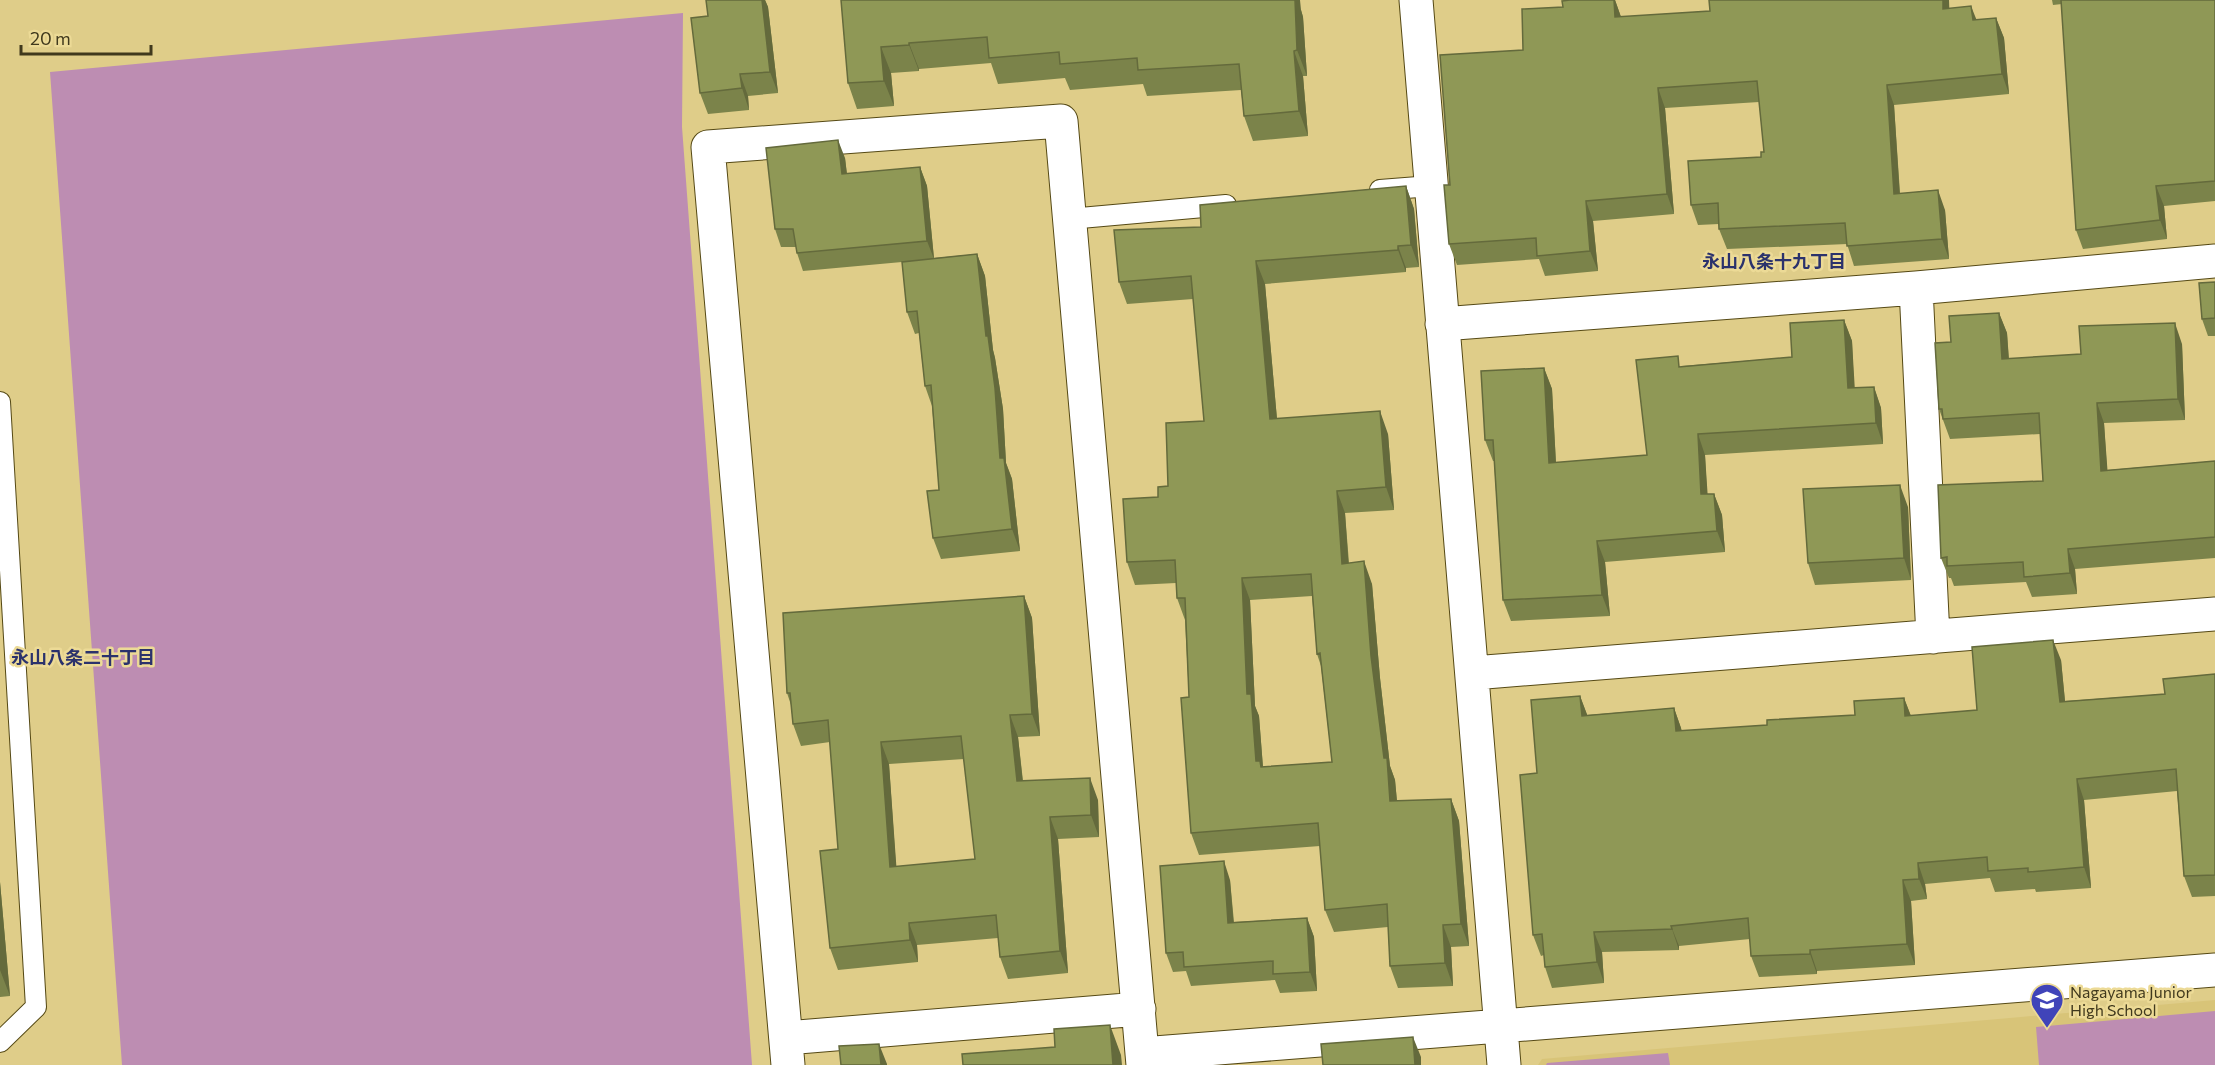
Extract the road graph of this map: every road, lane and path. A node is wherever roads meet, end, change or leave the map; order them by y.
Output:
1 (1416, 0) edge
2 (1431, 186) junction
3 (1361, 192) edge
4 (1245, 203) edge
5 (1070, 219) junction
6 (2215, 261) edge
7 (1916, 288) junction
8 (1442, 324) junction
9 (0, 402) edge
10 (2215, 614) edge
11 (1933, 637) junction
12 (1473, 673) junction
13 (2215, 970) edge
14 (1139, 1009) junction
15 (1501, 1027) junction
16 (0, 1042) edge
17 (787, 1052) edge
18 (1143, 1059) edge
19 (1504, 1065) edge

1 - 2 street
2 - 3 lane
2 - 8 street
4 - 5 lane
5 - 14 street
5 - 17 street
6 - 7 street
7 - 8 street
7 - 11 street
8 - 12 street
9 - 16 lane
10 - 11 street
11 - 12 street
12 - 15 street
13 - 15 street
14 - 17 street
14 - 18 street
15 - 18 street
15 - 19 street

